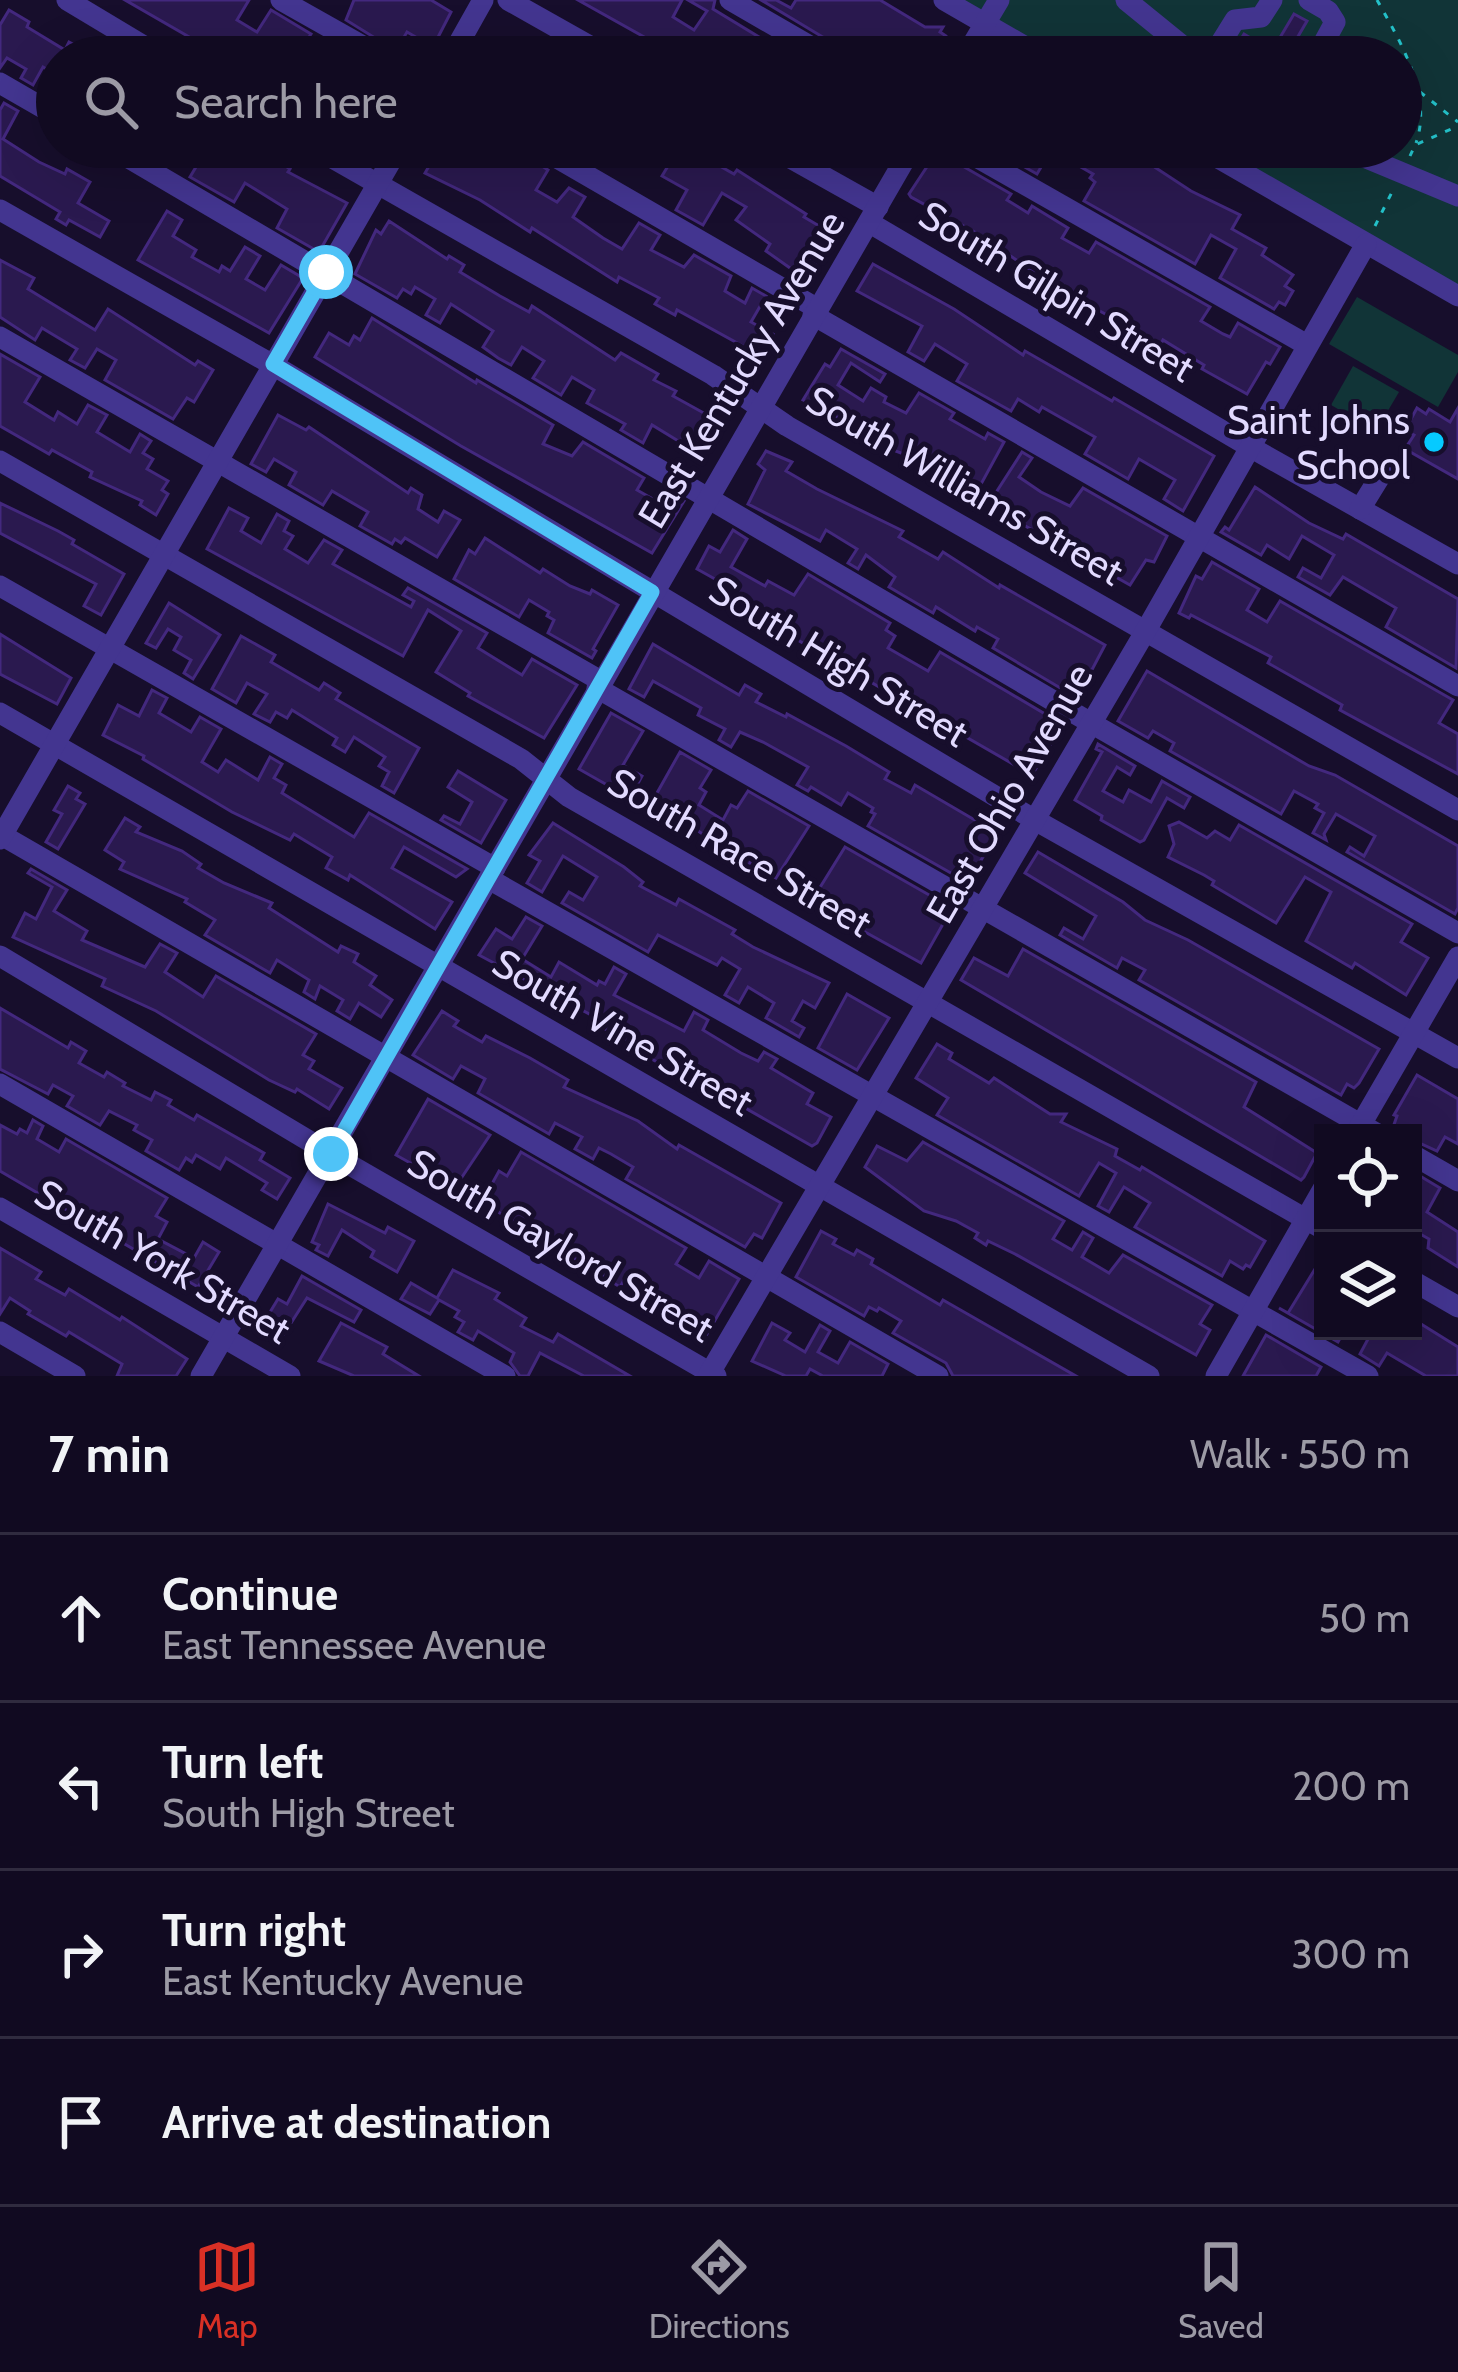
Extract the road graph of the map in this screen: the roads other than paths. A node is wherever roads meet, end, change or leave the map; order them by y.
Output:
1 (67, 0) edge
2 (281, 0) edge
3 (483, 0) edge
4 (508, 0) edge
5 (730, 0) edge
6 (944, 0) edge
7 (999, 0) edge
8 (1126, 0) edge
9 (1272, 0) edge
10 (1309, 0) edge
11 (985, 23) junction
12 (127, 36) edge
13 (345, 36) edge
14 (463, 36) edge
15 (572, 36) edge
16 (793, 36) edge
17 (977, 36) edge
18 (1007, 36) edge
19 (1170, 36) edge
20 (1224, 36) edge
21 (1327, 36) edge
22 (0, 83) edge
23 (36, 104) edge
24 (146, 168) edge
25 (348, 168) edge
26 (386, 168) edge
27 (573, 168) edge
28 (803, 168) edge
29 (900, 168) edge
30 (996, 168) edge
31 (1235, 168) edge
32 (1391, 168) edge
33 (376, 185) junction
34 (1458, 196) edge
35 (0, 210) edge
36 (874, 215) junction
37 (1366, 244) junction
38 (326, 272) junction
39 (1458, 296) edge
40 (816, 312) junction
41 (0, 337) edge
42 (1307, 345) junction
43 (273, 364) junction
44 (760, 405) junction
45 (1250, 447) junction
46 (0, 461) edge
47 (217, 462) junction
48 (1384, 470) dead end
49 (708, 495) junction
50 (1360, 509) junction
51 (1200, 535) junction
52 (163, 556) junction
53 (1458, 564) edge
54 (0, 586) edge
55 (652, 592) junction
56 (1145, 632) junction
57 (110, 649) junction
58 (599, 684) junction
59 (1458, 686) edge
60 (0, 713) edge
61 (1091, 724) junction
62 (55, 745) junction
63 (545, 778) junction
64 (1458, 810) edge
65 (1035, 820) junction
66 (1, 836) edge
67 (492, 874) junction
68 (983, 908) junction
69 (1458, 933) edge
70 (0, 956) edge
71 (1458, 957) edge
72 (439, 967) junction
73 (928, 1000) junction
74 (1414, 1033) junction
75 (388, 1057) junction
76 (1458, 1058) edge
77 (0, 1084) edge
78 (874, 1094) junction
79 (1354, 1124) edge
80 (1367, 1124) edge
81 (331, 1154) junction
82 (1422, 1160) edge
83 (1458, 1181) edge
84 (820, 1187) junction
85 (0, 1208) edge
86 (1314, 1224) edge
87 (278, 1244) junction
88 (767, 1277) junction
89 (1422, 1286) edge
90 (1458, 1307) edge
91 (1253, 1310) junction
92 (0, 1332) edge
93 (224, 1337) junction
94 (711, 1375) edge
95 (75, 1376) edge
96 (201, 1376) edge
97 (290, 1376) edge
98 (506, 1376) edge
99 (938, 1376) edge
100 (1149, 1376) edge
101 (1216, 1376) edge
102 (1368, 1376) edge

1 - 12 street
2 - 13 street
3 - 14 street
4 - 15 street
5 - 16 street
6 - 11 street
7 - 11 street
8 - 19 street
9 - 20 street
10 - 21 street
11 - 17 street
11 - 18 street
22 - 23 street
24 - 38 street
25 - 33 street, South Williams Street
26 - 33 street
27 - 40 street
28 - 36 street, South Gilpin Street
29 - 36 street, East Kentucky Avenue
30 - 42 street
31 - 37 street
32 - 34 street
33 - 38 street
33 - 44 street, South Williams Street
35 - 43 street, South High Street
36 - 40 street, East Kentucky Avenue
36 - 45 street, South Gilpin Street
37 - 39 street
37 - 42 street, East Ohio Avenue
38 - 43 street
38 - 49 street
40 - 44 street, East Kentucky Avenue
40 - 51 street
41 - 47 street
42 - 45 street, East Ohio Avenue
43 - 47 street
43 - 55 street, South High Street
44 - 49 street, East Kentucky Avenue
44 - 56 street, South Williams Street
45 - 50 street, South Gilpin Street
45 - 51 street, East Ohio Avenue
46 - 52 street, South Race Street
47 - 52 street
47 - 58 street
48 - 50 street
49 - 55 street, East Kentucky Avenue
49 - 61 street
50 - 53 street, South Gilpin Street
51 - 56 street, East Ohio Avenue
51 - 59 street
52 - 57 street
52 - 63 street, South Race Street
54 - 57 street
55 - 58 street, East Kentucky Avenue
55 - 65 street, South High Street
56 - 61 street, East Ohio Avenue
56 - 64 street, South Williams Street
57 - 62 street
57 - 67 street
58 - 63 street, East Kentucky Avenue
58 - 68 street
60 - 62 street, South Vine Street
61 - 65 street, East Ohio Avenue
61 - 69 street
62 - 66 street
62 - 72 street, South Vine Street
63 - 67 street, East Kentucky Avenue
63 - 73 street, South Race Street
65 - 68 street, East Ohio Avenue
65 - 74 street, South High Street
66 - 75 street
67 - 72 street, East Kentucky Avenue
67 - 78 street
68 - 73 street, East Ohio Avenue
68 - 79 street
70 - 81 street, South Gaylord Street
71 - 74 street
72 - 75 street, East Kentucky Avenue
72 - 84 street, South Vine Street
73 - 78 street, East Ohio Avenue
73 - 86 street, South Race Street
74 - 76 street, South High Street
74 - 80 street
75 - 81 street, East Kentucky Avenue
75 - 88 street
77 - 87 street
78 - 84 street, East Ohio Avenue
78 - 91 street
81 - 87 street, East Kentucky Avenue
81 - 94 street, South Gaylord Street
82 - 83 street
84 - 88 street, East Ohio Avenue
84 - 100 street, South Vine Street
85 - 93 street, South York Street
86 - 91 street
87 - 93 street, East Kentucky Avenue
87 - 98 street
88 - 94 street, East Ohio Avenue
88 - 99 street
89 - 90 street
91 - 101 street
91 - 102 street
92 - 95 street
93 - 96 street, East Kentucky Avenue
93 - 97 street, South York Street

